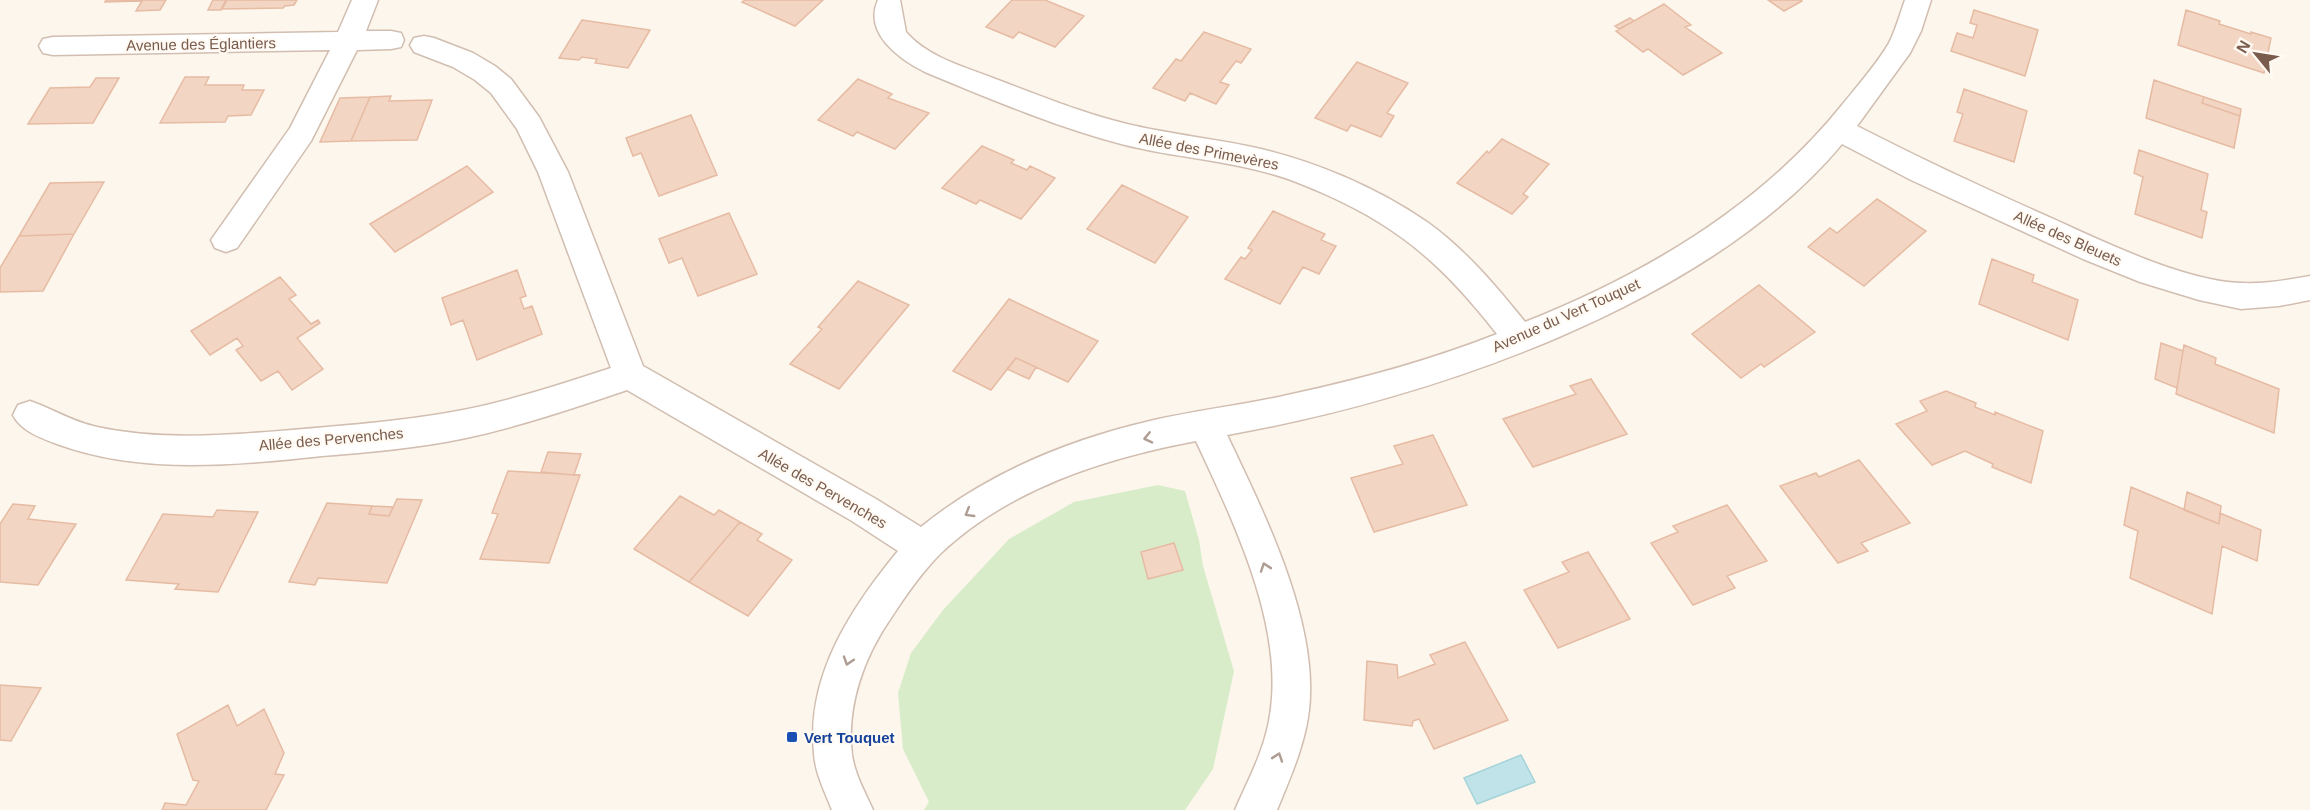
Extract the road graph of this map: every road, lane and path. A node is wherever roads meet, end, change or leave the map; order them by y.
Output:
1 (365, 0) edge
2 (1918, 0) edge
3 (889, 3) dead end
4 (391, 40) dead end
5 (348, 41) junction
6 (424, 45) dead end
7 (53, 46) dead end
8 (1839, 130) junction
9 (226, 240) dead end
10 (2310, 288) edge
11 (1519, 338) junction
12 (630, 375) junction
13 (30, 415) dead end
14 (1205, 424) junction
15 (923, 548) junction
16 (1260, 809) edge
17 (853, 810) edge

1 - 5 street
2 - 8 street, Avenue du Vert Touquet
3 - 11 street, Allée des Primevères
4 - 5 street, Avenue des Églantiers
5 - 7 street, Avenue des Églantiers
5 - 9 street
6 - 12 street
8 - 10 street, Allée des Bleuets
8 - 11 street, Avenue du Vert Touquet
11 - 14 street, Avenue du Vert Touquet
12 - 13 street, Allée des Pervenches
12 - 15 street, Allée des Pervenches
14 -> 15 street, Avenue du Vert Touquet
16 -> 14 street
15 -> 17 street, Avenue du Vert Touquet

